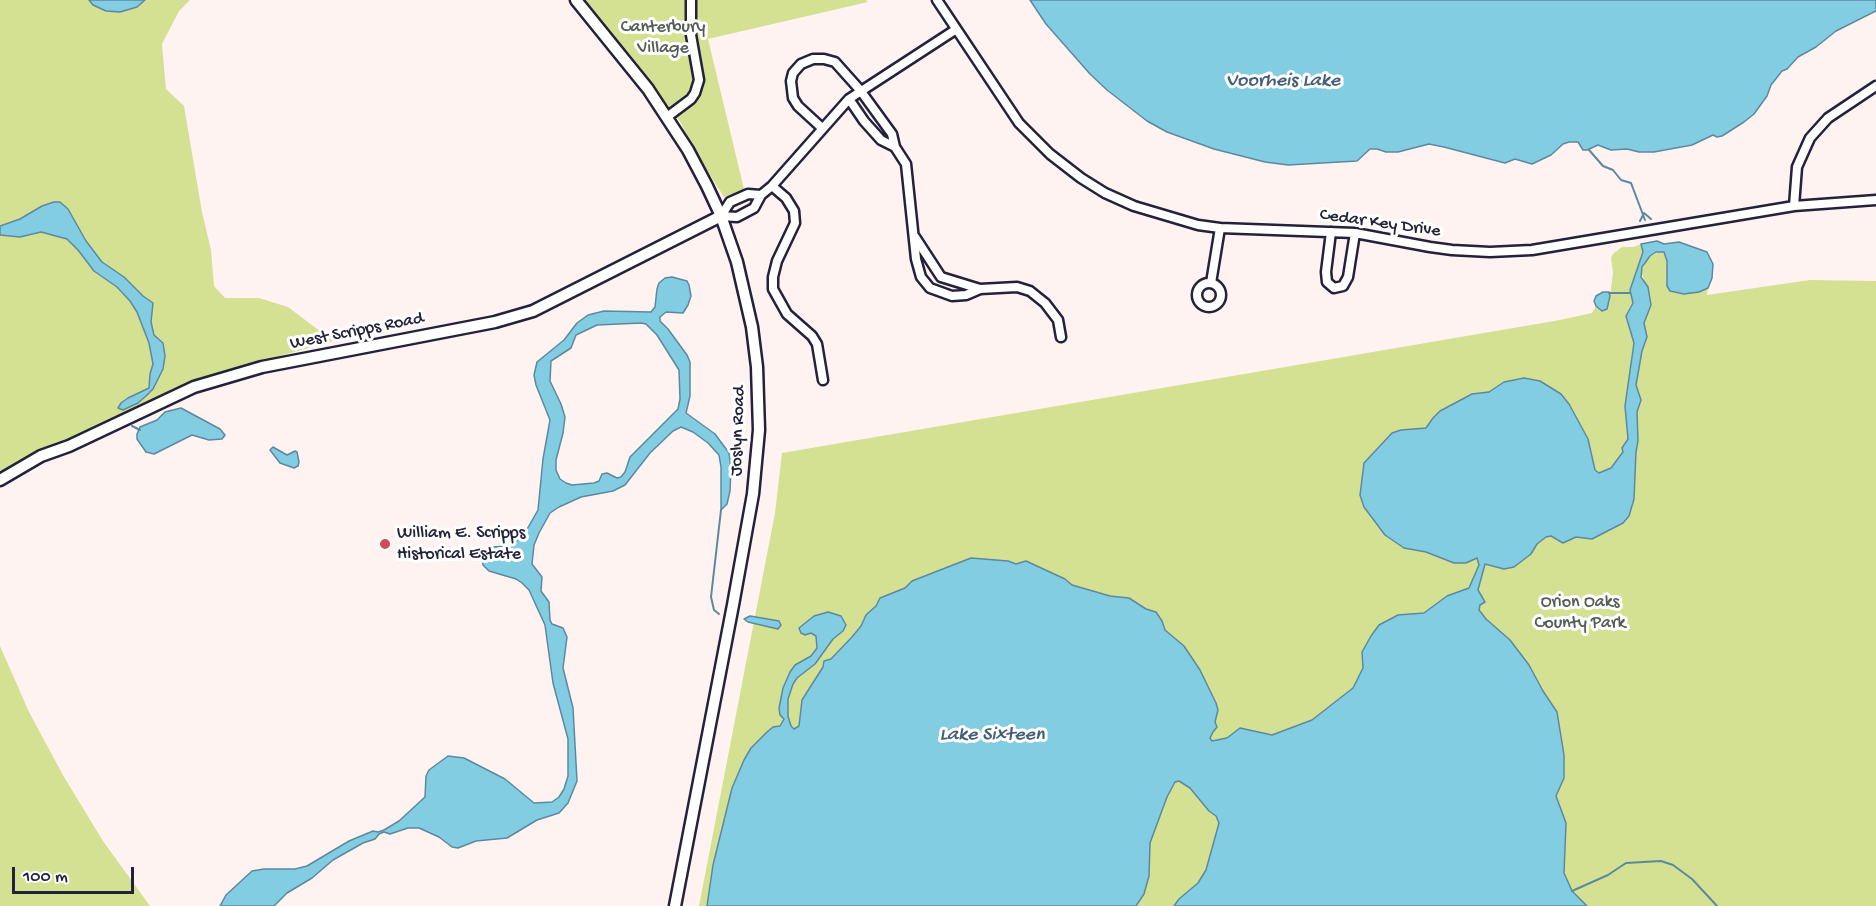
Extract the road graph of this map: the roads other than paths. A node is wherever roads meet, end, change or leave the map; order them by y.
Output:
1 (576, 0) edge
2 (691, 0) edge
3 (937, 0) edge
4 (955, 30) junction
5 (1876, 86) edge
6 (860, 90) junction
7 (849, 99) junction
8 (667, 117) junction
9 (822, 128) junction
10 (895, 147) junction
11 (772, 186) junction
12 (761, 195) junction
13 (1876, 200) edge
14 (1794, 207) junction
15 (721, 216) junction
16 (1220, 228) junction
17 (1331, 232) junction
18 (1355, 233) junction
19 (914, 235) junction
20 (1211, 283) dead end
21 (980, 289) junction
22 (1061, 337) dead end
23 (823, 380) dead end
24 (0, 480) edge
25 (675, 906) edge

1 - 8 street, Joslyn Road
2 - 8 street
3 - 4 street, Cedar Key Drive
4 - 6 street, West Scripps Road
4 - 16 street, Cedar Key Drive
5 - 14 street
6 - 7 street, West Scripps Road
6 - 9 street
6 - 10 street
7 - 9 street, West Scripps Road
7 - 10 street
8 - 15 street, Joslyn Road
9 - 11 street, West Scripps Road
10 - 19 street
11 - 12 street, West Scripps Road
11 - 23 street
12 - 15 street, West Scripps Road
12 - 15 street, West Scripps Road
13 - 14 street, Cedar Key Drive
14 - 18 street, Cedar Key Drive
15 - 24 street, West Scripps Road
15 - 25 street, Joslyn Road
16 - 17 street, Cedar Key Drive
16 - 20 street
17 - 18 street, Cedar Key Drive
17 - 18 street
19 - 21 street
19 - 21 street
21 - 22 street

